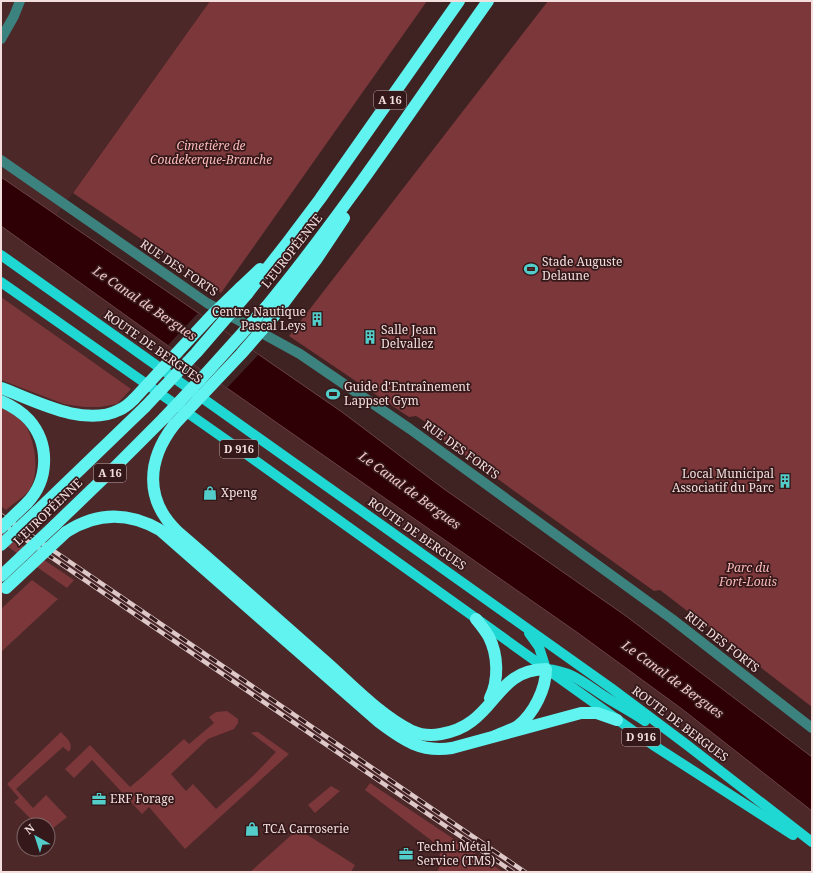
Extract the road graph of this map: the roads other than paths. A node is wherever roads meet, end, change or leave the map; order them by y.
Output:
1 (20, 1) edge
2 (459, 1) edge
3 (488, 1) edge
4 (1, 39) edge
5 (1, 160) edge
6 (1, 255) edge
7 (1, 282) edge
8 (243, 291) junction
9 (270, 311) junction
10 (1, 388) edge
11 (1, 401) edge
12 (1, 528) edge
13 (1, 545) edge
14 (1, 576) edge
15 (3, 590) edge
16 (476, 619) junction
17 (518, 622) junction
18 (546, 669) junction
19 (484, 710) junction
20 (617, 720) junction
21 (812, 728) edge
22 (495, 736) junction
23 (687, 744) junction
24 (812, 842) edge
25 (812, 847) edge

1 - 4 street
2 - 8 highway, L'EUROPÉENNE / A 16
3 - 9 highway, L'EUROPÉENNE / A 16
5 - 21 street, RUE DES FORTS
6 - 17 main road, ROUTE DE BERGUES / D 916
7 - 16 main road, D 916
8 - 10 highway, bridge
8 - 13 highway, L'EUROPÉENNE / A 16, bridge
9 - 14 highway, L'EUROPÉENNE / A 16, bridge
9 - 19 highway, bridge
11 - 12 highway, bridge
15 - 22 highway, bridge
16 - 18 main road, D 916
16 - 19 highway
17 - 18 main road
17 - 23 main road, ROUTE DE BERGUES / D 916
18 - 19 highway
18 - 20 main road, D 916
18 - 22 highway
18 - 23 main road
20 - 22 highway
20 - 25 main road, D 916
23 - 24 main road, ROUTE DE BERGUES / D 916

